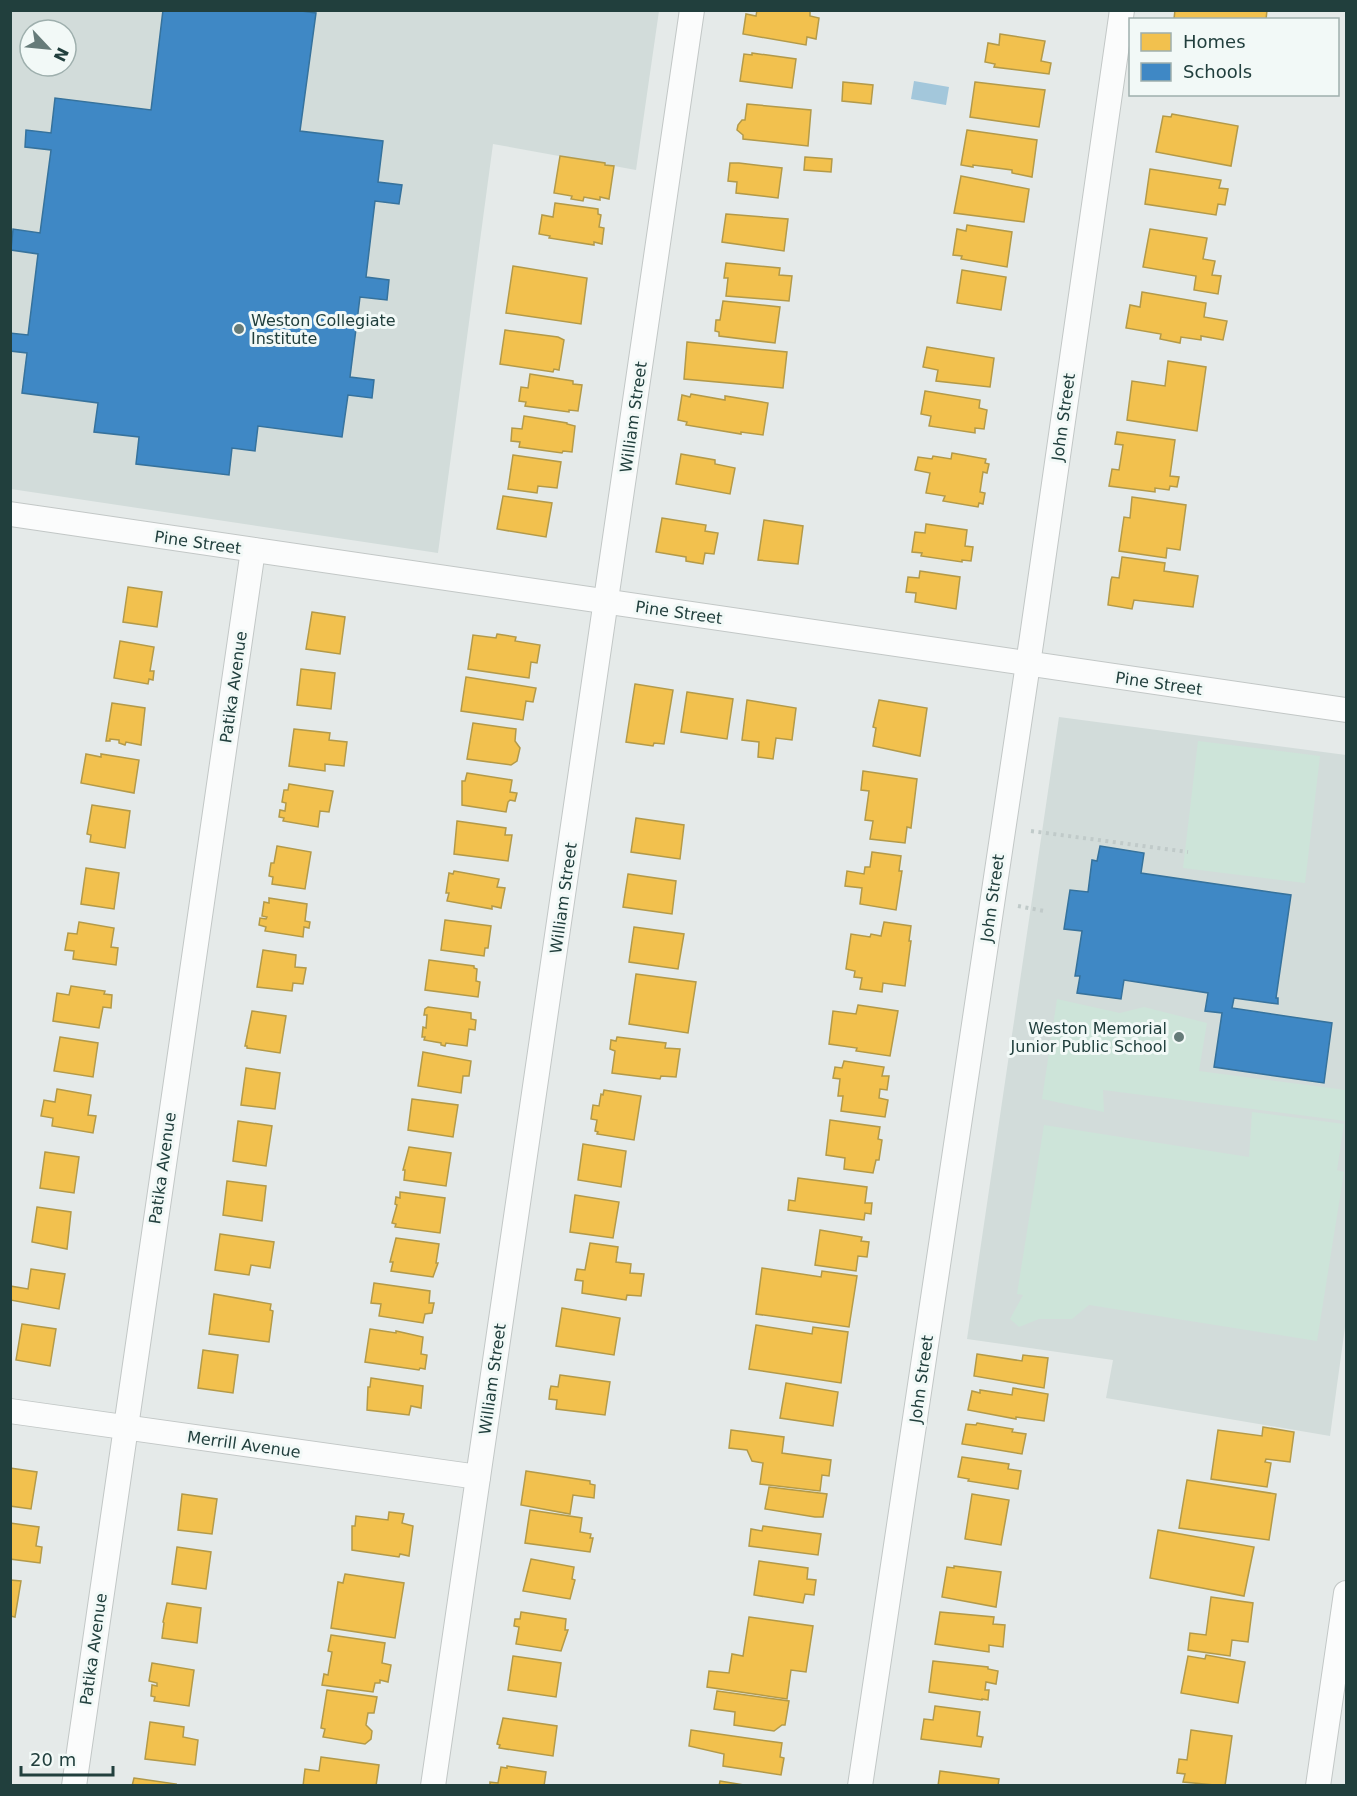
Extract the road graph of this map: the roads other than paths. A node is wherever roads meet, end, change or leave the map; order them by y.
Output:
1 (692, 10) edge
2 (1122, 10) edge
3 (10, 514) edge
4 (253, 550) junction
5 (606, 602) junction
6 (1027, 664) junction
7 (1347, 711) edge
8 (10, 1411) edge
9 (125, 1428) junction
10 (478, 1477) junction
11 (1347, 1593) edge
12 (74, 1785) edge
13 (433, 1785) edge
14 (860, 1785) edge
15 (1318, 1785) edge

1 - 5 street, William Street
2 - 6 street, John Street
3 - 4 street, Pine Street
4 - 5 street, Pine Street
4 - 9 street, Patika Avenue
5 - 6 street, Pine Street
5 - 10 street, William Street
6 - 7 street, Pine Street
6 - 14 street, John Street
8 - 9 street, Merrill Avenue
9 - 10 street, Merrill Avenue
9 - 12 street, Patika Avenue
10 - 13 street, William Street
11 - 15 street

